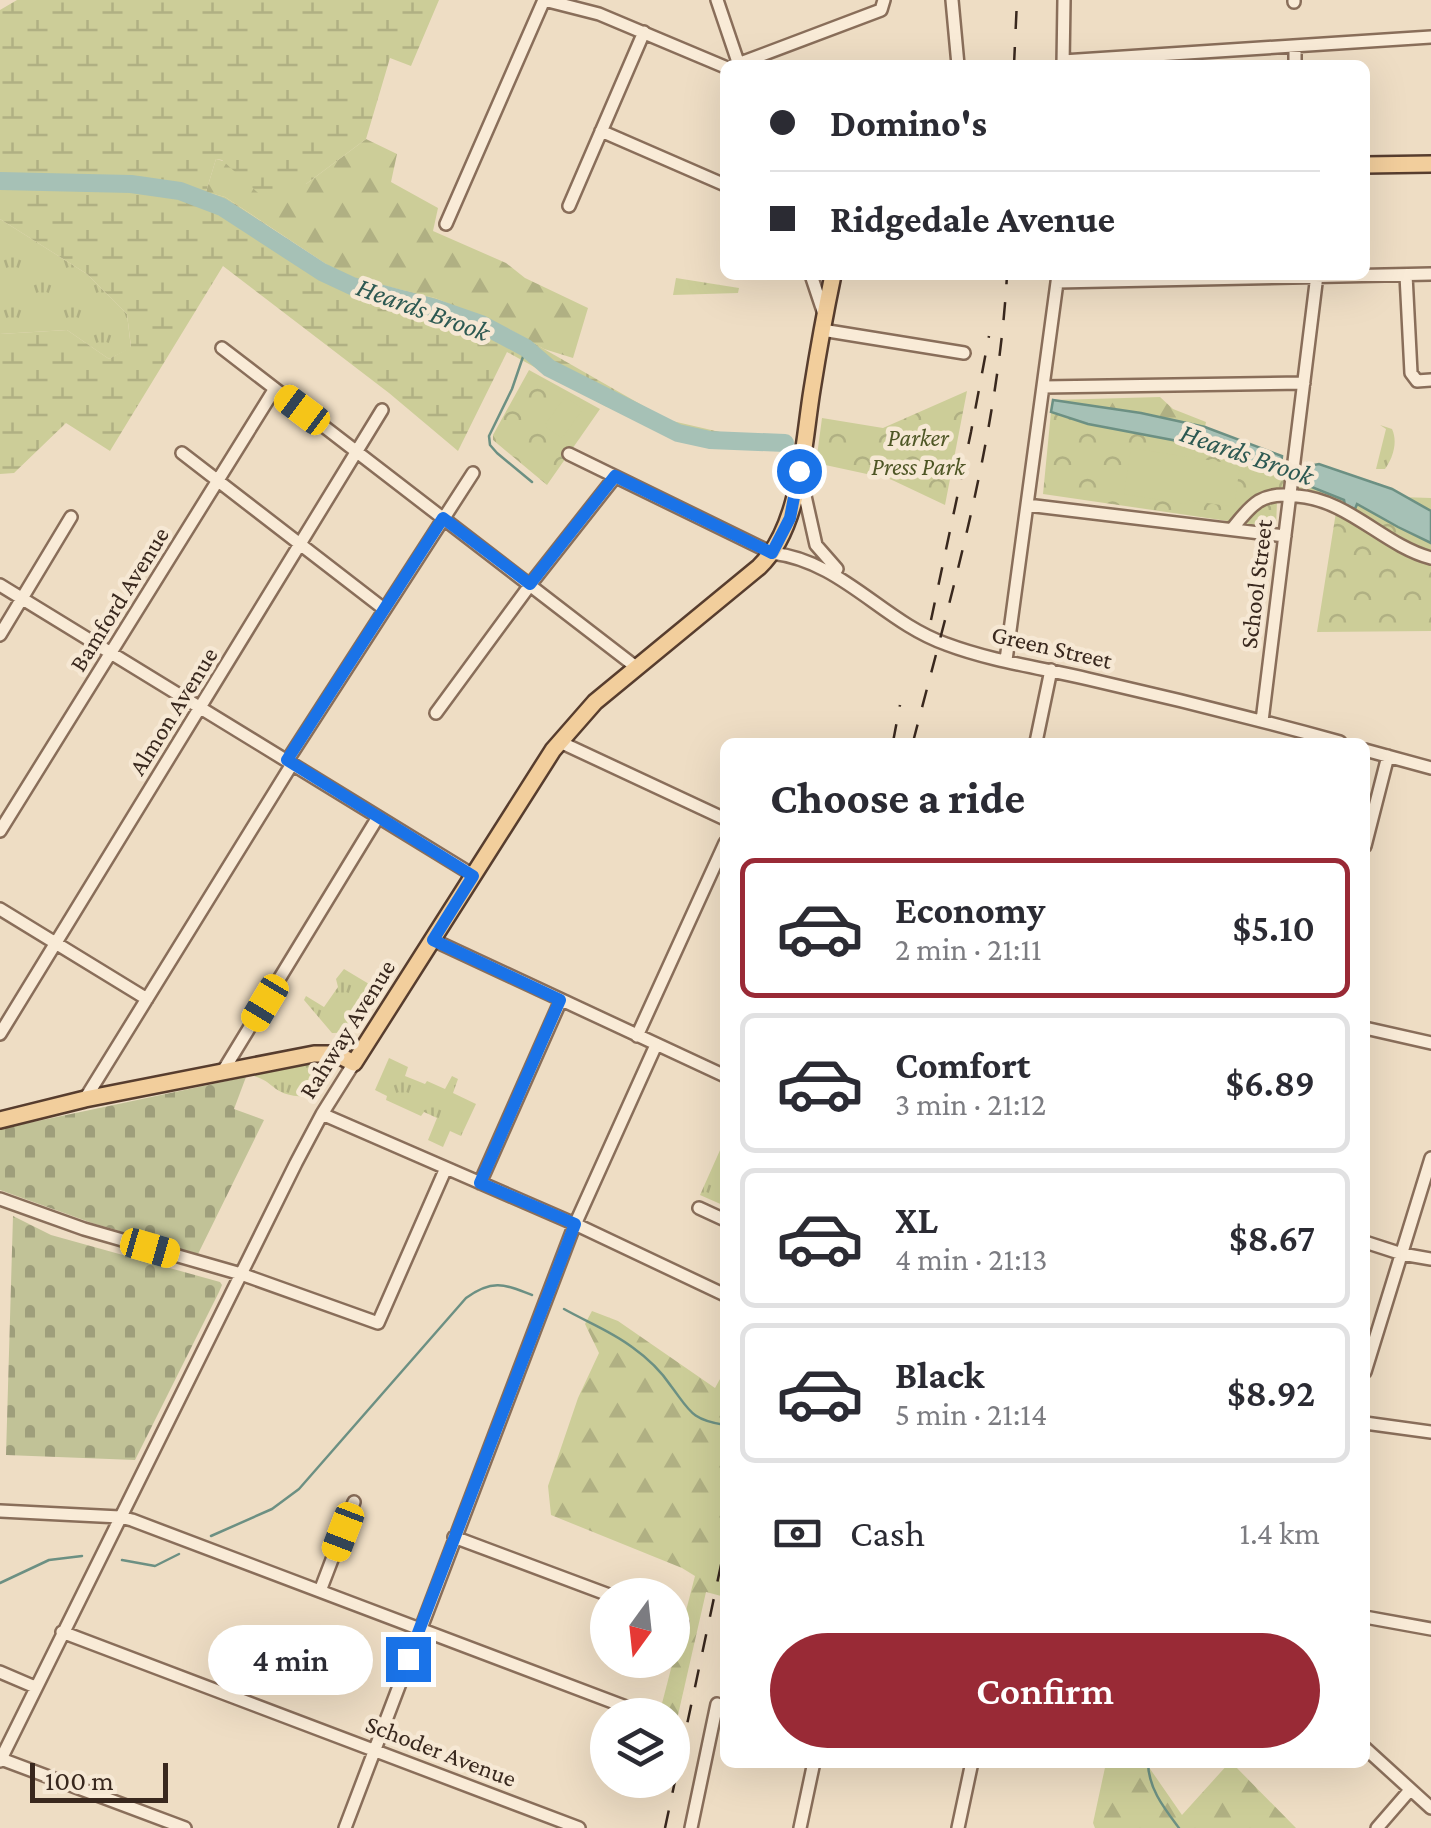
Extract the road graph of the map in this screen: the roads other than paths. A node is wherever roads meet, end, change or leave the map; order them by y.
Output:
1 (544, 0) edge
2 (717, 0) edge
3 (952, 0) edge
4 (1064, 0) edge
5 (884, 4) edge
6 (644, 32) junction
7 (1431, 37) edge
8 (1295, 46) junction
9 (737, 60) edge
10 (748, 60) edge
11 (958, 60) edge
12 (1063, 60) edge
13 (1104, 60) edge
14 (1295, 60) edge
15 (720, 64) edge
16 (601, 130) junction
17 (1370, 164) edge
18 (1431, 164) edge
19 (720, 183) edge
20 (569, 206) dead end
21 (446, 224) dead end
22 (1431, 274) edge
23 (1370, 275) edge
24 (1406, 275) junction
25 (812, 280) edge
26 (832, 280) edge
27 (1058, 280) edge
28 (1317, 280) edge
29 (823, 322) junction
30 (222, 348) dead end
31 (964, 353) dead end
32 (1431, 380) edge
33 (1304, 384) junction
34 (1043, 387) junction
35 (274, 390) junction
36 (382, 410) dead end
37 (356, 452) junction
38 (182, 454) dead end
39 (569, 454) dead end
40 (799, 471) junction
41 (474, 473) dead end
42 (615, 476) junction
43 (218, 482) junction
44 (1290, 495) junction
45 (1027, 505) junction
46 (70, 517) dead end
47 (443, 518) junction
48 (1232, 529) junction
49 (1285, 536) junction
50 (300, 545) junction
51 (772, 553) junction
52 (1431, 558) edge
53 (530, 584) junction
54 (0, 585) edge
55 (858, 590) junction
56 (22, 598) junction
57 (384, 608) junction
58 (0, 635) edge
59 (112, 654) junction
60 (1006, 660) junction
61 (636, 668) junction
62 (1051, 670) junction
63 (202, 708) junction
64 (436, 712) dead end
65 (1262, 721) junction
66 (1037, 738) edge
67 (1325, 738) edge
68 (560, 742) junction
69 (1370, 751) edge
70 (1388, 756) junction
71 (290, 762) junction
72 (1431, 768) edge
73 (378, 816) junction
74 (720, 817) edge
75 (1370, 826) edge
76 (0, 832) edge
77 (720, 854) edge
78 (473, 876) junction
79 (0, 909) edge
80 (433, 940) junction
81 (55, 942) junction
82 (147, 999) junction
83 (560, 1000) junction
84 (1370, 1029) edge
85 (0, 1034) edge
86 (636, 1036) junction
87 (1431, 1043) edge
88 (656, 1045) junction
89 (354, 1063) junction
90 (223, 1072) junction
91 (720, 1074) edge
92 (85, 1098) junction
93 (322, 1114) junction
94 (0, 1120) edge
95 (1431, 1158) edge
96 (446, 1168) junction
97 (480, 1183) junction
98 (0, 1199) edge
99 (699, 1208) dead end
100 (720, 1218) edge
101 (575, 1224) junction
102 (1370, 1244) edge
103 (1402, 1254) junction
104 (1431, 1259) edge
105 (241, 1274) junction
106 (720, 1292) edge
107 (1370, 1356) edge
108 (1370, 1424) edge
109 (1431, 1432) edge
110 (354, 1502) dead end
111 (0, 1511) edge
112 (120, 1517) junction
113 (454, 1537) junction
114 (590, 1588) edge
115 (320, 1591) junction
116 (1370, 1618) edge
117 (1431, 1628) edge
118 (420, 1629) junction
119 (62, 1632) junction
120 (0, 1672) edge
121 (36, 1687) junction
122 (601, 1698) edge
123 (718, 1704) dead end
124 (374, 1750) junction
125 (1370, 1753) edge
126 (0, 1760) edge
127 (813, 1768) edge
128 (971, 1768) edge
129 (1410, 1790) junction
130 (1431, 1808) edge
131 (171, 1826) edge
132 (186, 1828) edge
133 (345, 1828) edge
134 (579, 1828) edge
135 (691, 1828) edge
136 (800, 1828) edge
137 (958, 1828) edge
138 (1377, 1828) edge

1 - 6 street
1 - 21 street
2 - 9 street
3 - 11 street
4 - 12 street
5 - 10 street
6 - 15 street
6 - 16 street
7 - 8 street
8 - 13 street
8 - 14 street
16 - 19 street
16 - 20 street
17 - 18 main road
22 - 24 street
23 - 24 street
24 - 32 street
25 - 29 street
26 - 29 main road, Rahway Avenue
27 - 34 street
28 - 33 street, School Street
29 - 31 street
29 - 40 main road, Rahway Avenue
30 - 35 street
33 - 34 street
33 - 44 street, School Street
34 - 45 street
35 - 37 street
35 - 43 street, Bamford Avenue
36 - 37 street, Almon Avenue
37 - 47 street
37 - 50 street, Almon Avenue
38 - 43 street
39 - 42 street, Green Street
40 - 51 main road, Rahway Avenue
40 - 55 street
41 - 47 street
42 - 51 street, Green Street
42 - 53 street
43 - 50 street
43 - 59 street, Bamford Avenue
44 - 48 street
44 - 49 street, School Street
44 - 52 street
45 - 48 street
45 - 60 street
46 - 56 street
47 - 53 street
47 - 57 street
48 - 49 street
49 - 65 street, School Street
50 - 57 street
50 - 63 street, Almon Avenue
51 - 55 street, Green Street
51 - 61 main road, Rahway Avenue
53 - 61 street
53 - 64 street
54 - 56 street
55 - 60 street, Green Street
56 - 58 street
56 - 59 street
57 - 71 street
59 - 63 street
59 - 76 street, Bamford Avenue
60 - 62 street, Green Street
61 - 68 main road, Rahway Avenue
62 - 65 street, Green Street
62 - 66 street
63 - 71 street
63 - 81 street, Almon Avenue
65 - 67 street, Green Street
68 - 74 street
68 - 78 main road, Rahway Avenue
69 - 70 street
70 - 72 street
70 - 75 street
71 - 73 street
71 - 82 street
73 - 78 street
73 - 90 street
77 - 86 street
78 - 80 main road, Rahway Avenue
79 - 81 street
80 - 83 street
80 - 89 main road, Rahway Avenue
81 - 82 street
81 - 85 street, Almon Avenue
82 - 92 street
83 - 86 street
83 - 97 street
84 - 87 street
86 - 88 street
88 - 91 street
88 - 101 street
89 - 90 main road
89 - 93 street, Rahway Avenue
90 - 92 main road
92 - 94 main road
93 - 96 street
93 - 105 street, Rahway Avenue
95 - 103 street
96 - 97 street
96 - 105 street
97 - 101 street
98 - 105 street
99 - 100 street
101 - 106 street
101 - 113 street
102 - 103 street
103 - 104 street
103 - 107 street
105 - 112 street, Rahway Avenue
108 - 109 street
110 - 115 street
111 - 112 street
112 - 115 street
112 - 119 street, Rahway Avenue
113 - 114 street
113 - 118 street
115 - 118 street
116 - 117 street
118 - 122 street
118 - 124 street
119 - 121 street, Rahway Avenue
119 - 124 street, Schoder Avenue
120 - 121 street
121 - 126 street, Rahway Avenue
123 - 135 street
124 - 133 street
124 - 134 street, Schoder Avenue
125 - 129 street
126 - 131 street
127 - 136 street
128 - 137 street
129 - 130 street
129 - 138 street
131 - 132 street

